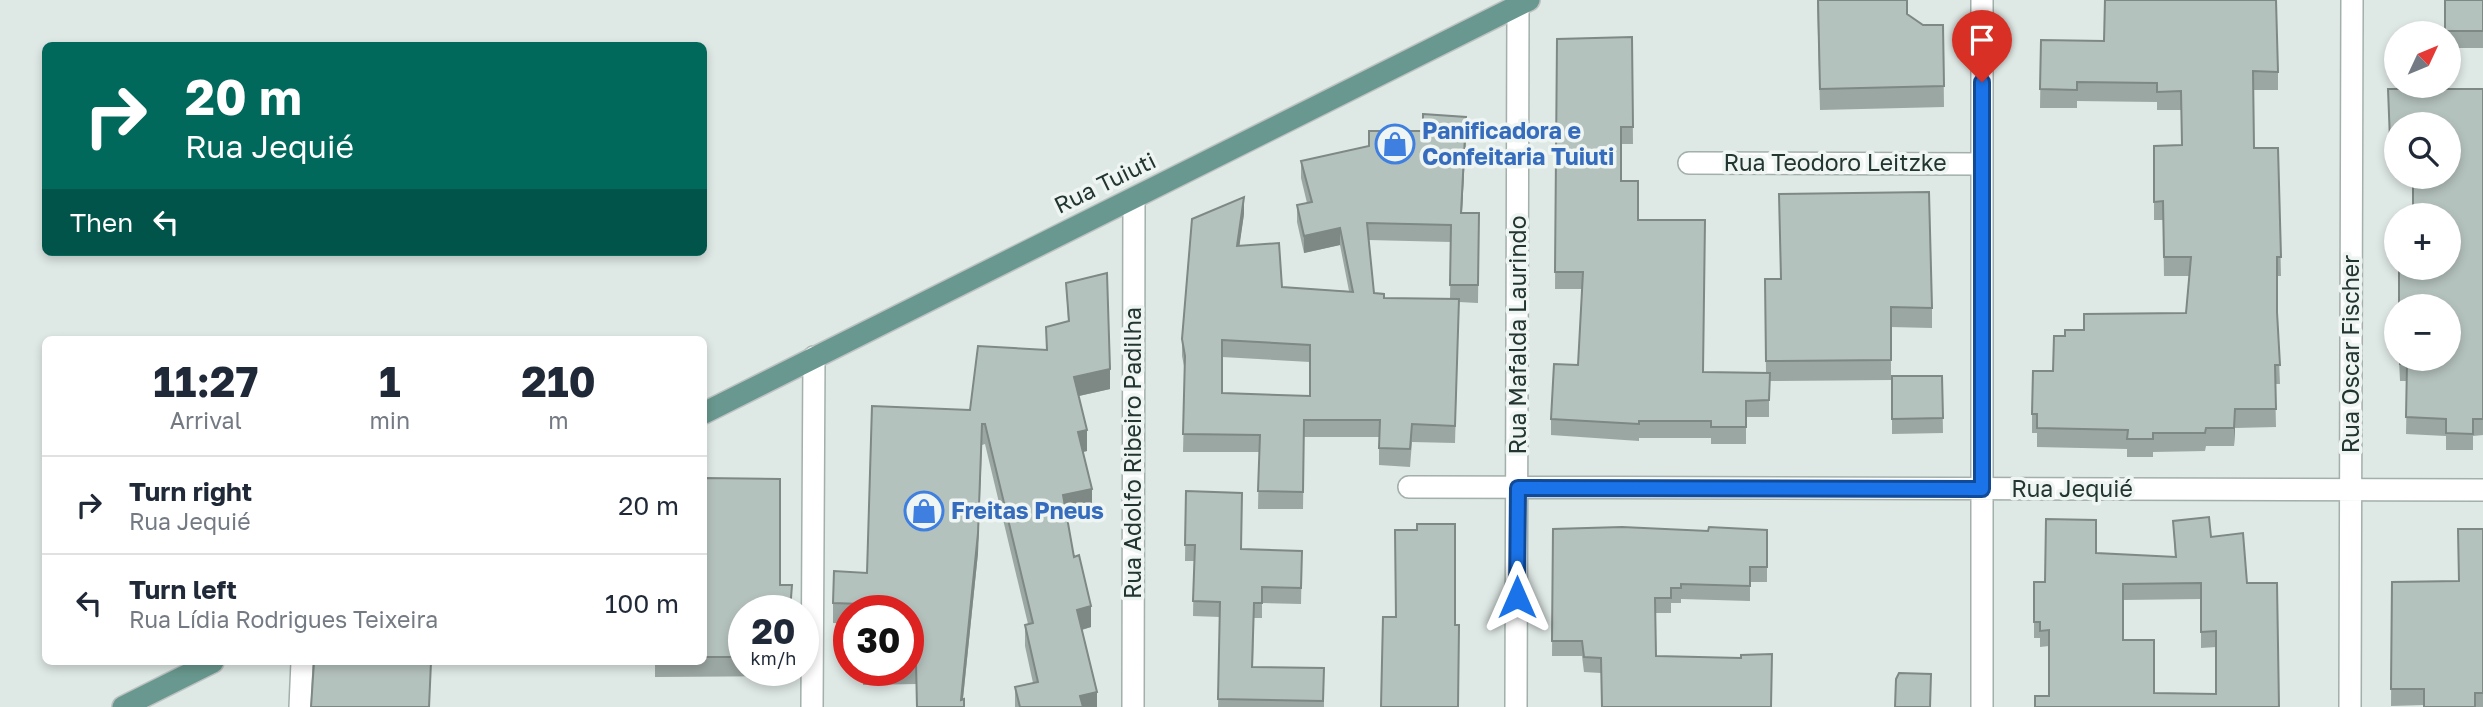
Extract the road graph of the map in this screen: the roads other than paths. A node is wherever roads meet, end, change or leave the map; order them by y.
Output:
1 (1982, 0) edge
2 (2352, 0) edge
3 (1524, 3) edge
4 (1689, 163) dead end
5 (1982, 164) junction
6 (1133, 198) junction
7 (814, 357) junction
8 (707, 411) edge
9 (1409, 487) dead end
10 (1518, 488) junction
11 (1982, 489) junction
12 (2350, 489) junction
13 (2483, 489) edge
14 (207, 665) edge
15 (302, 665) edge
16 (123, 707) edge
17 (300, 707) edge
18 (813, 707) edge
19 (1133, 707) edge
20 (1516, 707) edge
21 (1982, 707) edge
22 (2350, 707) edge

1 - 5 street
2 - 12 street, Rua Oscar Fischer
3 - 6 main road, Rua Tuiuti
3 - 10 street, Rua Mafalda Laurindo
4 - 5 street, Rua Teodoro Leitzke
5 - 11 street
6 - 7 main road, Rua Tuiuti
6 - 19 street, Rua Adolfo Ribeiro Padilha
7 - 8 main road, Rua Tuiuti
7 - 18 street
9 - 10 street, Rua Jequié
10 - 11 street, Rua Jequié
10 - 20 street, Rua Mafalda Laurindo
11 - 12 street, Rua Jequié
11 - 21 street
12 - 13 street, Rua Jequié
12 - 22 street, Rua Oscar Fischer
14 - 16 main road
15 - 17 street

